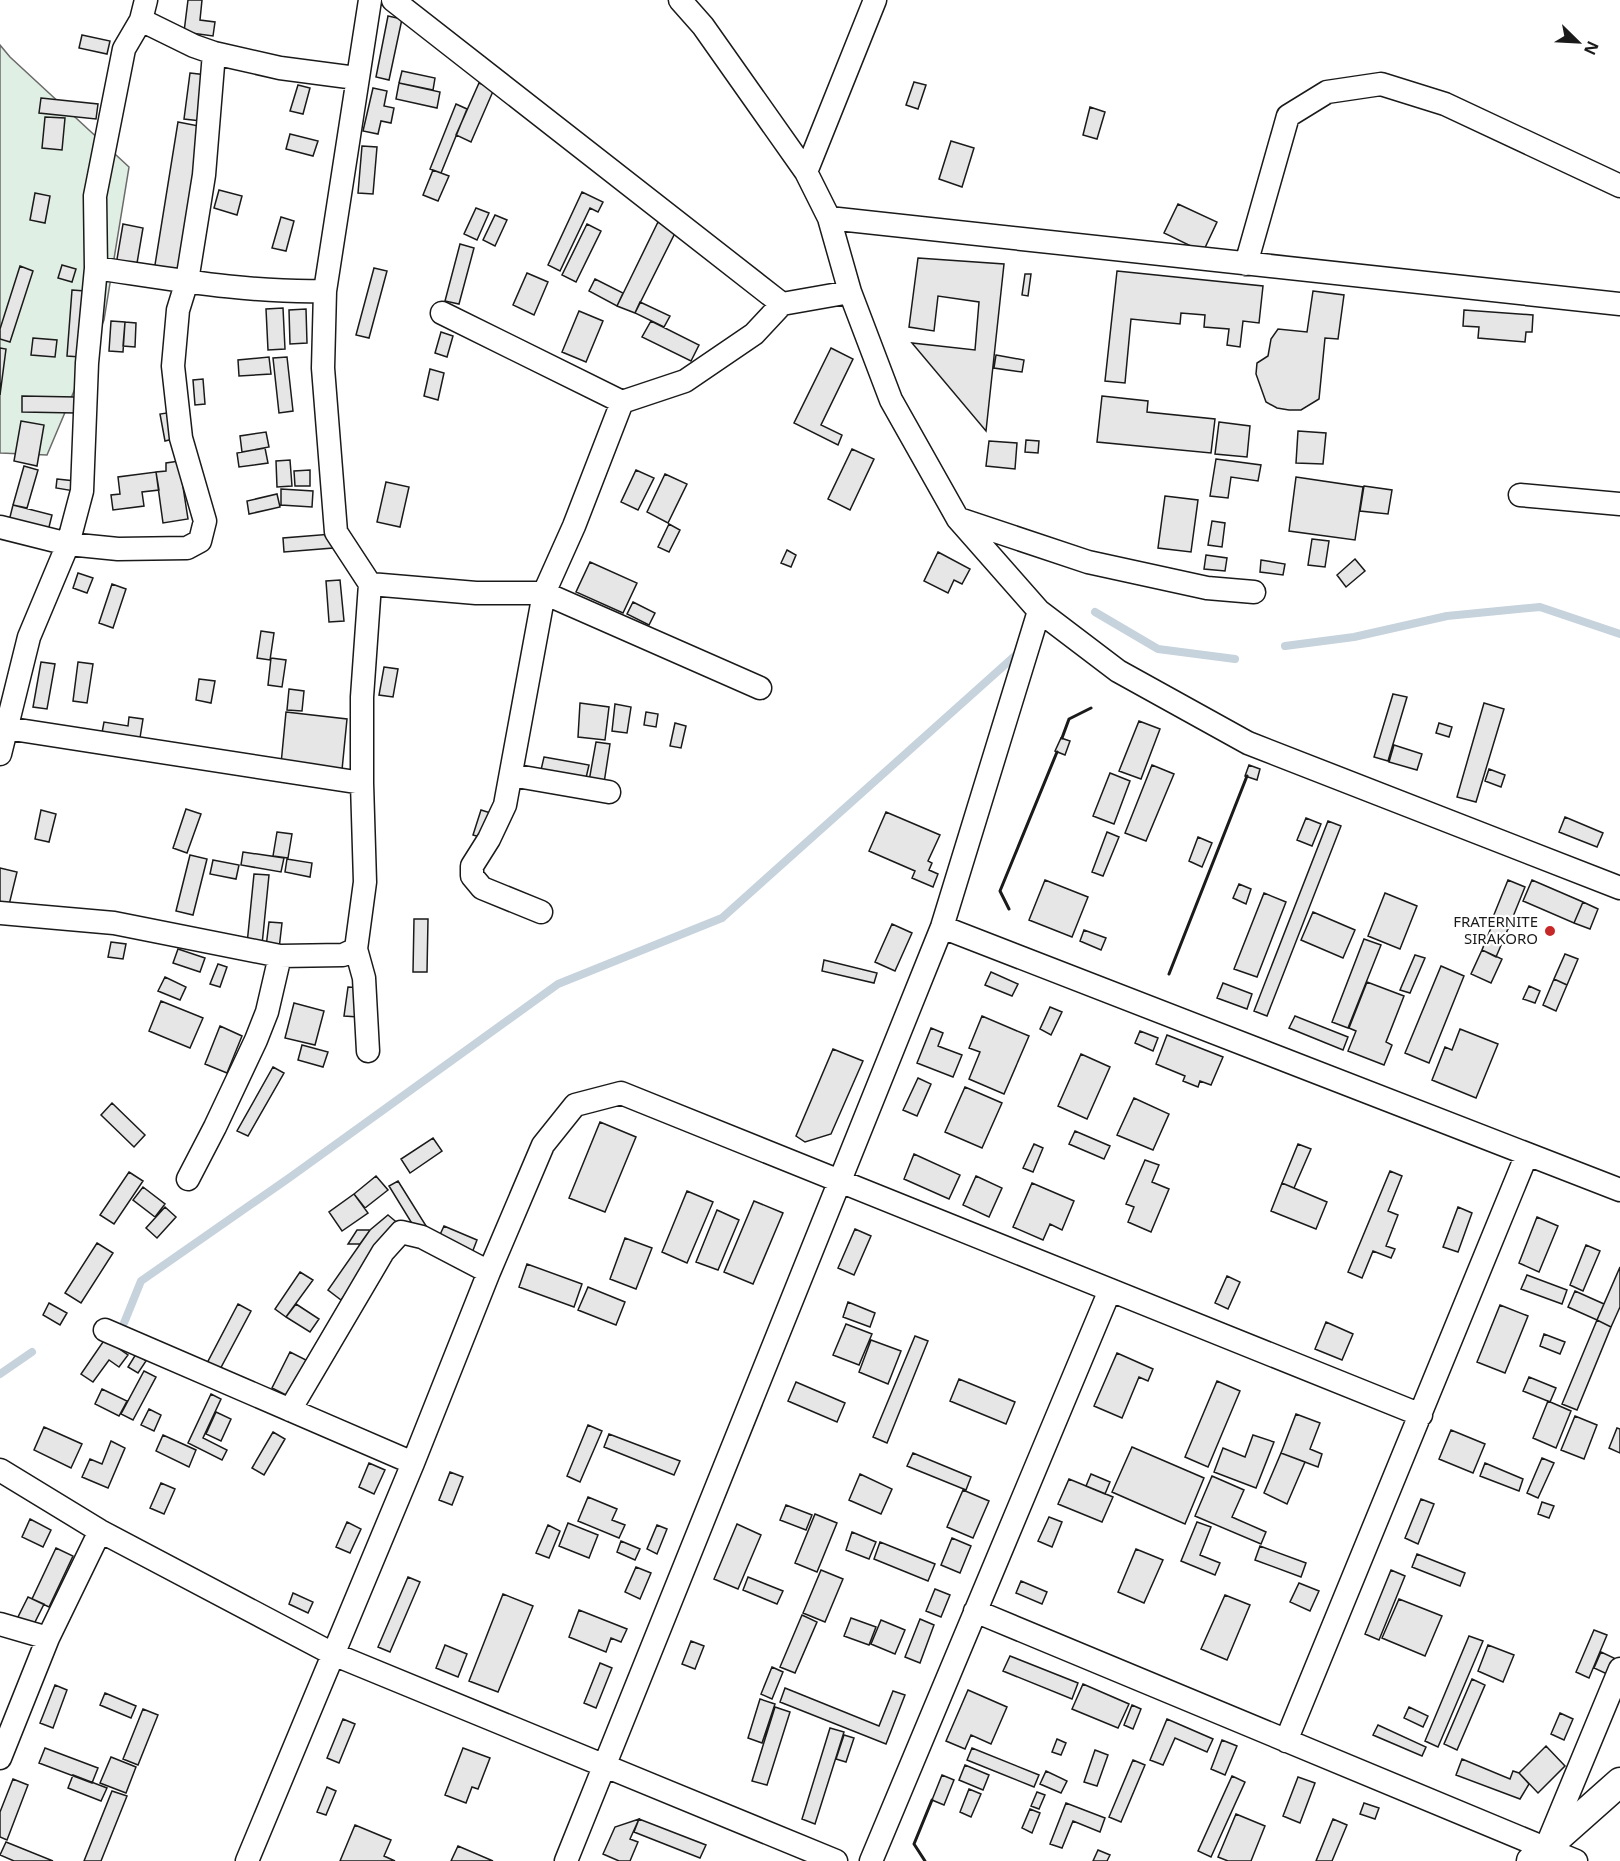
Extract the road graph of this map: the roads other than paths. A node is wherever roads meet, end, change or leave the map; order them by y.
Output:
1 (370, 0) edge
2 (393, 0) edge
3 (680, 0) edge
4 (875, 0) edge
5 (143, 10) edge
6 (214, 53) junction
7 (356, 78) junction
8 (806, 172) junction
9 (1620, 186) edge
10 (829, 218) junction
11 (1246, 264) junction
12 (96, 268) junction
13 (187, 282) junction
14 (325, 291) junction
15 (850, 292) junction
16 (782, 304) junction
17 (1620, 304) edge
18 (442, 313) dead end
19 (622, 402) junction
20 (1520, 495) dead end
21 (1620, 504) edge
22 (958, 519) junction
23 (0, 527) edge
24 (68, 544) junction
25 (370, 584) junction
26 (1254, 591) dead end
27 (544, 593) junction
28 (1039, 611) junction
29 (760, 688) dead end
30 (6, 728) junction
31 (0, 754) edge
32 (511, 775) junction
33 (362, 783) junction
34 (609, 792) dead end
35 (1620, 888) edge
36 (542, 912) dead end
37 (0, 913) edge
38 (942, 927) junction
39 (356, 949) junction
40 (280, 956) junction
41 (368, 1051) dead end
42 (1527, 1154) junction
43 (188, 1179) dead end
44 (840, 1182) junction
45 (1620, 1190) edge
46 (489, 1272) junction
47 (1110, 1290) junction
48 (105, 1330) dead end
49 (290, 1410) junction
50 (1421, 1415) junction
51 (412, 1463) junction
52 (0, 1470) edge
53 (100, 1531) junction
54 (975, 1611) junction
55 (0, 1624) edge
56 (48, 1638) junction
57 (333, 1654) junction
58 (1620, 1669) edge
59 (1287, 1740) junction
60 (0, 1758) edge
61 (604, 1766) junction
62 (1620, 1782) edge
63 (1538, 1855) edge
64 (247, 1861) edge
65 (566, 1861) edge
66 (836, 1861) edge
67 (871, 1861) edge
68 (1576, 1861) edge

1 - 7 street
2 - 16 street
3 - 8 street
4 - 8 street
5 - 6 street
5 - 12 street
6 - 7 street
6 - 13 street
7 - 14 street
8 - 10 street
9 - 11 street
10 - 11 street
10 - 15 street
11 - 17 street
12 - 13 street
12 - 24 street
13 - 14 street
13 - 24 street
14 - 25 street
15 - 16 street
15 - 22 street
16 - 19 street
18 - 19 street
19 - 27 street
20 - 21 street
22 - 26 street
22 - 28 street
23 - 24 street
24 - 30 street
25 - 27 street
25 - 33 street
27 - 29 street
27 - 32 street
28 - 35 street
28 - 38 street
30 - 31 street
30 - 33 street
32 - 34 street
32 - 36 street
33 - 39 street
37 - 40 street
38 - 42 street
38 - 44 street
39 - 40 street
39 - 41 street
40 - 43 street
42 - 45 street
42 - 50 street
44 - 46 street
44 - 47 street
44 - 61 street
46 - 49 street
46 - 51 street
47 - 50 street
47 - 54 street
48 - 49 street
49 - 51 street
50 - 59 street
51 - 57 street
52 - 53 street
53 - 56 street
53 - 57 street
54 - 59 street
54 - 67 street
55 - 56 street
56 - 60 street
57 - 61 street
57 - 64 street
58 - 63 street
59 - 63 street
61 - 65 street
61 - 66 street
62 - 63 street
63 - 68 street

